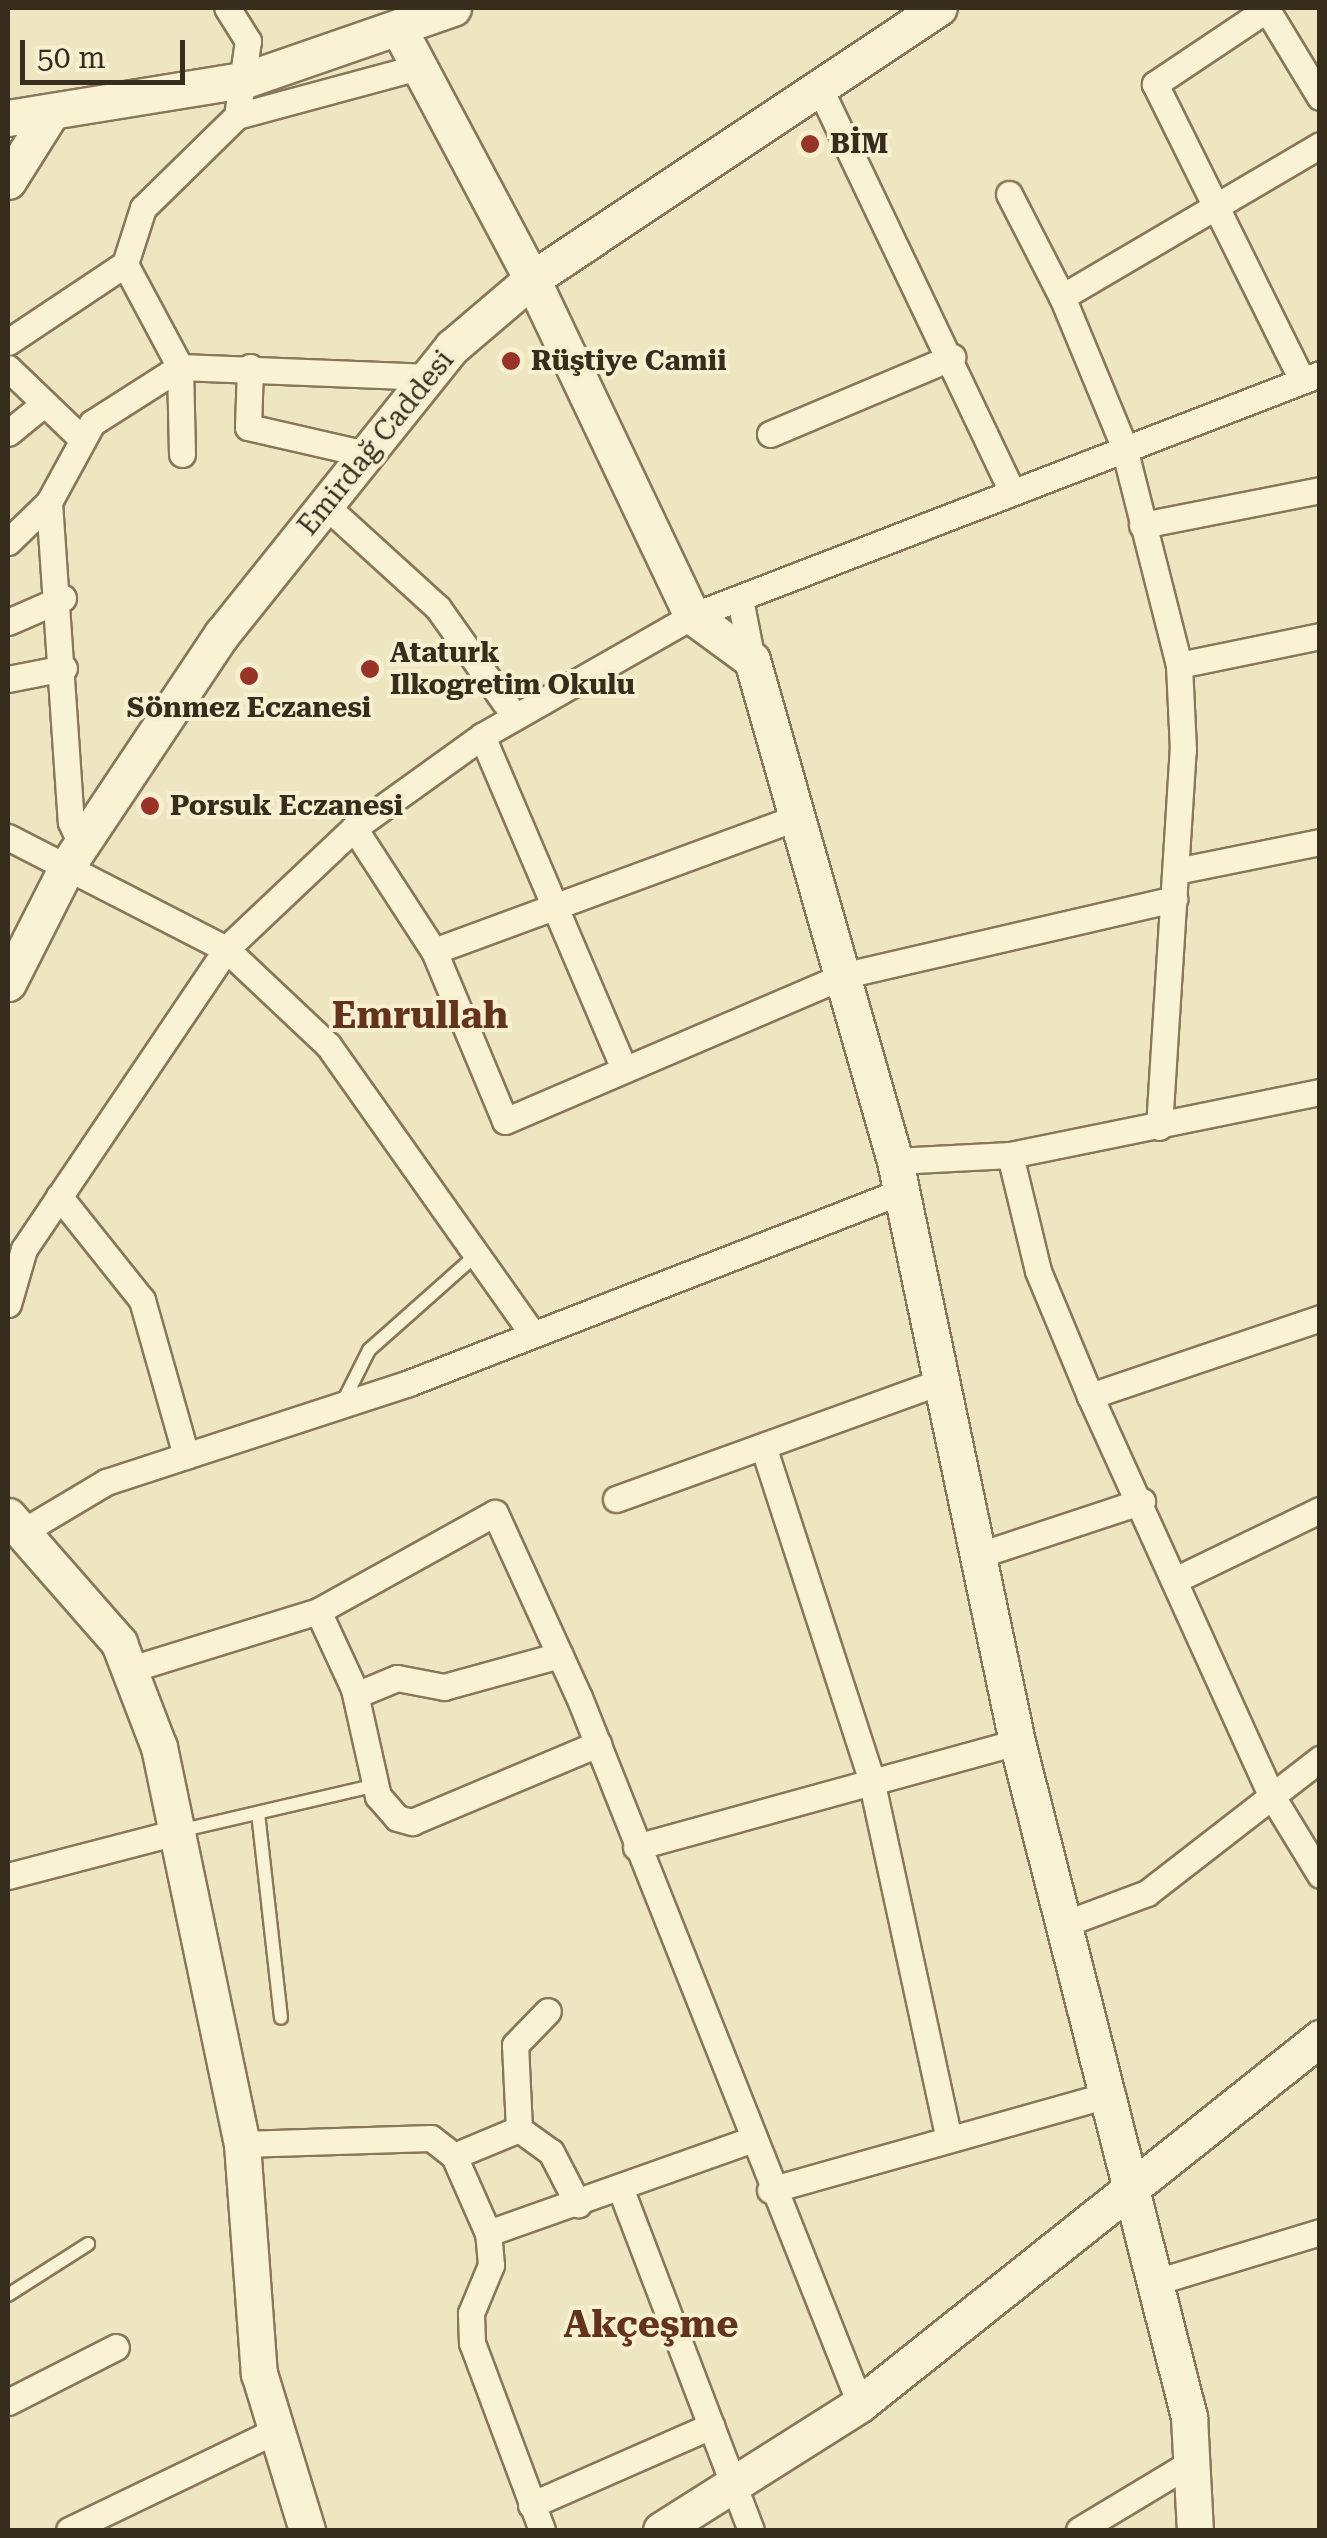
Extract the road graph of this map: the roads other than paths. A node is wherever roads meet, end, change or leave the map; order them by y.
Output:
1 (227, 8) edge
2 (453, 8) edge
3 (939, 8) edge
4 (1267, 8) edge
5 (401, 33) junction
6 (419, 68) junction
7 (248, 80) junction
8 (820, 89) junction
9 (1320, 97) edge
10 (50, 114) junction
11 (237, 116) junction
12 (8, 118) edge
13 (1320, 145) edge
14 (8, 180) edge
15 (1010, 194) dead end
16 (1216, 209) junction
17 (125, 264) junction
18 (532, 280) junction
19 (1062, 297) junction
20 (8, 342) edge
21 (952, 357) junction
22 (250, 366) junction
23 (180, 367) junction
24 (8, 368) edge
25 (1310, 376) edge
26 (425, 377) junction
27 (40, 407) junction
28 (8, 433) edge
29 (770, 434) dead end
30 (81, 438) junction
31 (1123, 444) junction
32 (182, 454) dead end
33 (366, 454) junction
34 (1011, 490) junction
35 (1320, 490) edge
36 (49, 502) junction
37 (326, 506) junction
38 (1142, 525) junction
39 (8, 542) edge
40 (62, 598) junction
41 (740, 598) junction
42 (692, 616) junction
43 (8, 622) edge
44 (1320, 636) edge
45 (752, 660) junction
46 (1179, 666) junction
47 (64, 668) junction
48 (8, 678) edge
49 (513, 714) junction
50 (482, 736) junction
51 (798, 817) junction
52 (354, 828) junction
53 (8, 836) edge
54 (1320, 842) edge
55 (76, 853) junction
56 (1176, 871) junction
57 (1174, 899) junction
58 (551, 902) junction
59 (226, 948) junction
60 (434, 951) junction
61 (845, 975) junction
62 (8, 983) edge
63 (622, 1064) junction
64 (1320, 1092) edge
65 (1159, 1127) junction
66 (1010, 1155) junction
67 (898, 1176) junction
68 (58, 1196) junction
69 (16, 1243) edge
70 (477, 1254) junction
71 (8, 1304) edge
72 (1320, 1318) edge
73 (530, 1330) junction
74 (939, 1382) junction
75 (1090, 1396) junction
76 (342, 1404) junction
77 (764, 1449) junction
78 (186, 1456) junction
79 (616, 1499) dead end
80 (1142, 1501) junction
81 (1320, 1510) edge
82 (15, 1524) edge
83 (976, 1556) junction
84 (1177, 1579) junction
85 (318, 1611) junction
86 (560, 1655) junction
87 (131, 1669) junction
88 (356, 1695) junction
89 (1017, 1742) junction
90 (598, 1744) junction
91 (1320, 1758) edge
92 (871, 1779) junction
93 (376, 1785) junction
94 (1270, 1793) junction
95 (258, 1813) junction
96 (177, 1832) junction
97 (636, 1847) junction
98 (1320, 1875) edge
99 (8, 1876) edge
100 (1064, 1924) junction
101 (548, 2011) dead end
102 (281, 2018) dead end
103 (1320, 2038) edge
104 (1112, 2094) junction
105 (519, 2129) junction
106 (948, 2136) junction
107 (750, 2140) junction
108 (242, 2144) junction
109 (454, 2156) junction
110 (621, 2190) junction
111 (770, 2190) junction
112 (1138, 2190) junction
113 (578, 2204) junction
114 (488, 2232) junction
115 (1320, 2232) edge
116 (88, 2244) dead end
117 (1159, 2281) junction
118 (8, 2295) edge
119 (116, 2347) dead end
120 (8, 2402) edge
121 (860, 2404) junction
122 (711, 2426) junction
123 (278, 2430) junction
124 (1192, 2462) junction
125 (731, 2490) junction
126 (531, 2505) junction
127 (69, 2530) edge
128 (308, 2530) edge
129 (542, 2530) edge
130 (661, 2530) edge
131 (751, 2530) edge
132 (1079, 2530) edge
133 (1195, 2530) edge

1 - 7 street
2 - 5 street
3 - 8 street, Emirdağ Caddesi
4 - 9 street
4 - 16 street
5 - 6 street
5 - 7 street
6 - 11 street
6 - 18 street
7 - 10 street
7 - 11 street
8 - 18 street, Emirdağ Caddesi
8 - 21 street
10 - 12 street
10 - 14 street
11 - 17 street
13 - 16 street
15 - 19 street
16 - 19 street
16 - 25 street
17 - 20 street
17 - 23 street
18 - 26 street, Emirdağ Caddesi
18 - 42 street
19 - 31 street
21 - 29 street
21 - 34 street
22 - 23 street
22 - 26 street
22 - 33 street
23 - 30 street
23 - 32 street
24 - 27 street
25 - 31 street
26 - 33 street, Emirdağ Caddesi
27 - 28 street
27 - 30 street
30 - 36 street
31 - 34 street
31 - 38 street
33 - 37 street, Emirdağ Caddesi
34 - 41 street
35 - 38 street
36 - 39 street
36 - 40 street
37 - 49 street
37 - 55 street, Emirdağ Caddesi
38 - 46 street
40 - 43 street
40 - 47 street
41 - 42 street
41 - 45 street
42 - 45 street
42 - 49 street
44 - 46 street
45 - 51 street
46 - 56 street
47 - 48 street
47 - 55 street
49 - 50 street
50 - 52 street
50 - 58 street
51 - 58 street
51 - 61 street
52 - 59 street
52 - 60 street
53 - 55 street
54 - 56 street
55 - 59 street
55 - 62 street, Emirdağ Caddesi
56 - 57 street
57 - 61 street
57 - 65 street
58 - 60 street
58 - 63 street
59 - 68 street
59 - 70 street
60 - 63 street
61 - 63 street
61 - 67 street
64 - 65 street
65 - 66 street
66 - 67 street
66 - 75 street
67 - 73 street
67 - 74 street
68 - 69 street
68 - 78 street
69 - 71 street
70 - 73 street
70 - 76 lane
72 - 75 street
73 - 76 street
74 - 77 street
74 - 83 street
75 - 80 street
76 - 78 street
77 - 79 street
77 - 92 street
78 - 82 street
80 - 83 street
80 - 84 street
81 - 84 street
82 - 87 street
83 - 89 street
84 - 94 street
85 - 86 street
85 - 87 street
85 - 88 street
86 - 88 street
86 - 90 street
87 - 96 street
88 - 93 street
89 - 92 street
89 - 100 street
90 - 93 street
90 - 97 street
91 - 94 street
92 - 97 street
92 - 106 street
93 - 95 lane
94 - 98 street
94 - 100 street
95 - 96 lane
95 - 102 lane
96 - 99 street
96 - 108 street
97 - 107 street
100 - 104 street
101 - 105 street
103 - 112 street
104 - 106 street
104 - 112 street
105 - 109 street
105 - 113 street
106 - 111 street
107 - 110 street
107 - 111 street
108 - 109 street
108 - 123 street
109 - 114 street
110 - 113 street
110 - 122 street
111 - 121 street
112 - 117 street
112 - 121 street
113 - 114 street
114 - 126 street
115 - 117 street
116 - 118 lane
117 - 124 street
119 - 120 street
121 - 125 street
122 - 125 street
122 - 126 street
123 - 127 street
123 - 128 street
124 - 132 street
124 - 133 street
125 - 130 street
125 - 131 street
126 - 129 street

